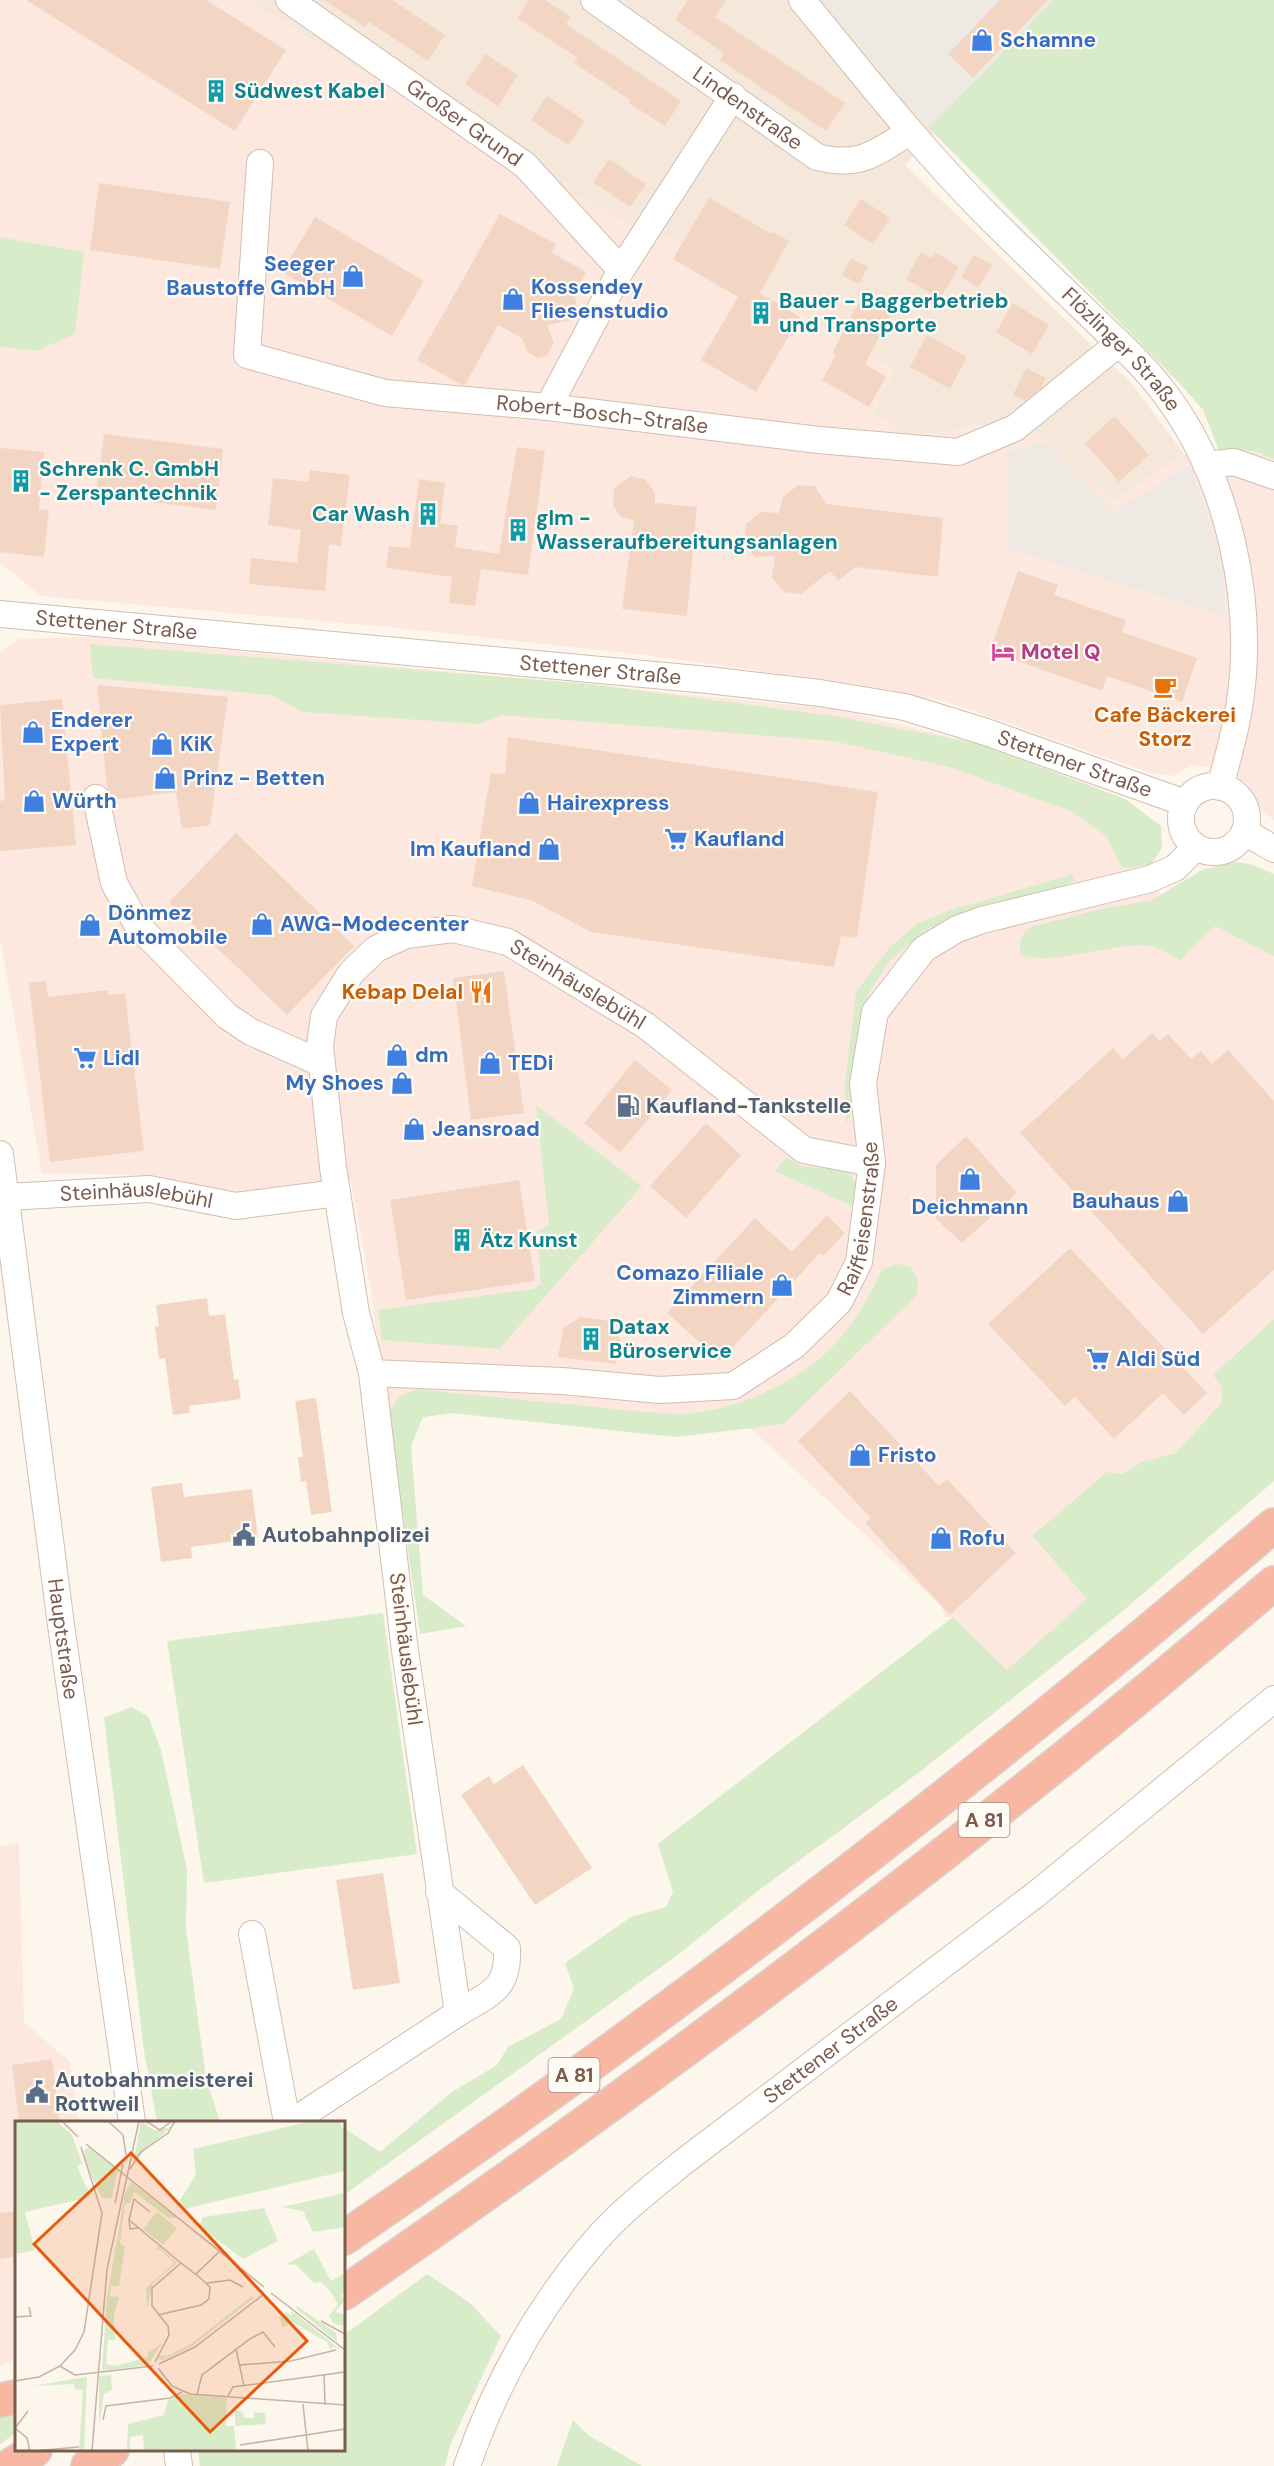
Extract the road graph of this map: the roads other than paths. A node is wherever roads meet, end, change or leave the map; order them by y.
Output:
1 (289, 0) edge
2 (594, 0) edge
3 (802, 0) edge
4 (733, 96) junction
5 (910, 132) junction
6 (261, 163) dead end
7 (621, 270) junction
8 (1119, 343) junction
9 (548, 407) junction
10 (1206, 465) junction
11 (1274, 476) edge
12 (0, 614) edge
13 (1221, 786) junction
14 (96, 798) dead end
15 (1185, 803) junction
16 (1245, 832) junction
17 (1196, 847) junction
18 (1274, 849) edge
19 (321, 1063) junction
20 (0, 1154) edge
21 (872, 1163) junction
22 (337, 1193) junction
23 (6, 1197) junction
24 (372, 1373) junction
25 (1274, 1525) edge
26 (1274, 1583) edge
27 (1274, 1699) edge
28 (440, 1892) junction
29 (252, 1934) dead end
30 (458, 2013) junction
31 (132, 2121) edge
32 (287, 2121) edge
33 (294, 2121) edge
34 (345, 2237) edge
35 (345, 2292) edge
36 (15, 2397) edge
37 (0, 2400) edge
38 (33, 2451) edge
39 (110, 2451) edge
40 (177, 2451) edge
41 (10, 2466) edge
42 (88, 2466) edge
43 (179, 2466) edge
44 (467, 2466) edge

1 - 7 street, Großer Grund
2 - 4 street, Lindenstraße
3 - 5 street, Flözlinger Straße
4 - 5 street, Lindenstraße
4 - 7 street
5 - 8 street, Flözlinger Straße
6 - 9 street, Robert-Bosch-Straße
7 - 9 street
8 - 9 street, Robert-Bosch-Straße
8 - 10 street, Flözlinger Straße
10 - 11 street
10 - 13 street, Flözlinger Straße
12 - 15 street, Stettener Straße
13 - 15 street
13 - 16 street
14 - 19 street
15 - 17 street
16 - 17 street
16 - 18 street
17 - 21 street, Raiffeisenstraße
19 - 21 street, Steinhäuslebühl
19 - 22 street, Steinhäuslebühl
20 - 23 street, Hauptstraße
21 - 24 street, Raiffeisenstraße
22 - 23 street, Steinhäuslebühl
22 - 24 street, Steinhäuslebühl
23 - 31 street, Hauptstraße
24 - 28 street, Steinhäuslebühl
25 - 34 highway, A 81
26 - 35 highway, A 81
27 - 44 street, Stettener Straße
28 - 30 street, Steinhäuslebühl
28 - 30 street
29 - 32 street
30 - 33 street
36 - 37 highway
38 - 41 highway
39 - 42 highway
40 - 43 street

